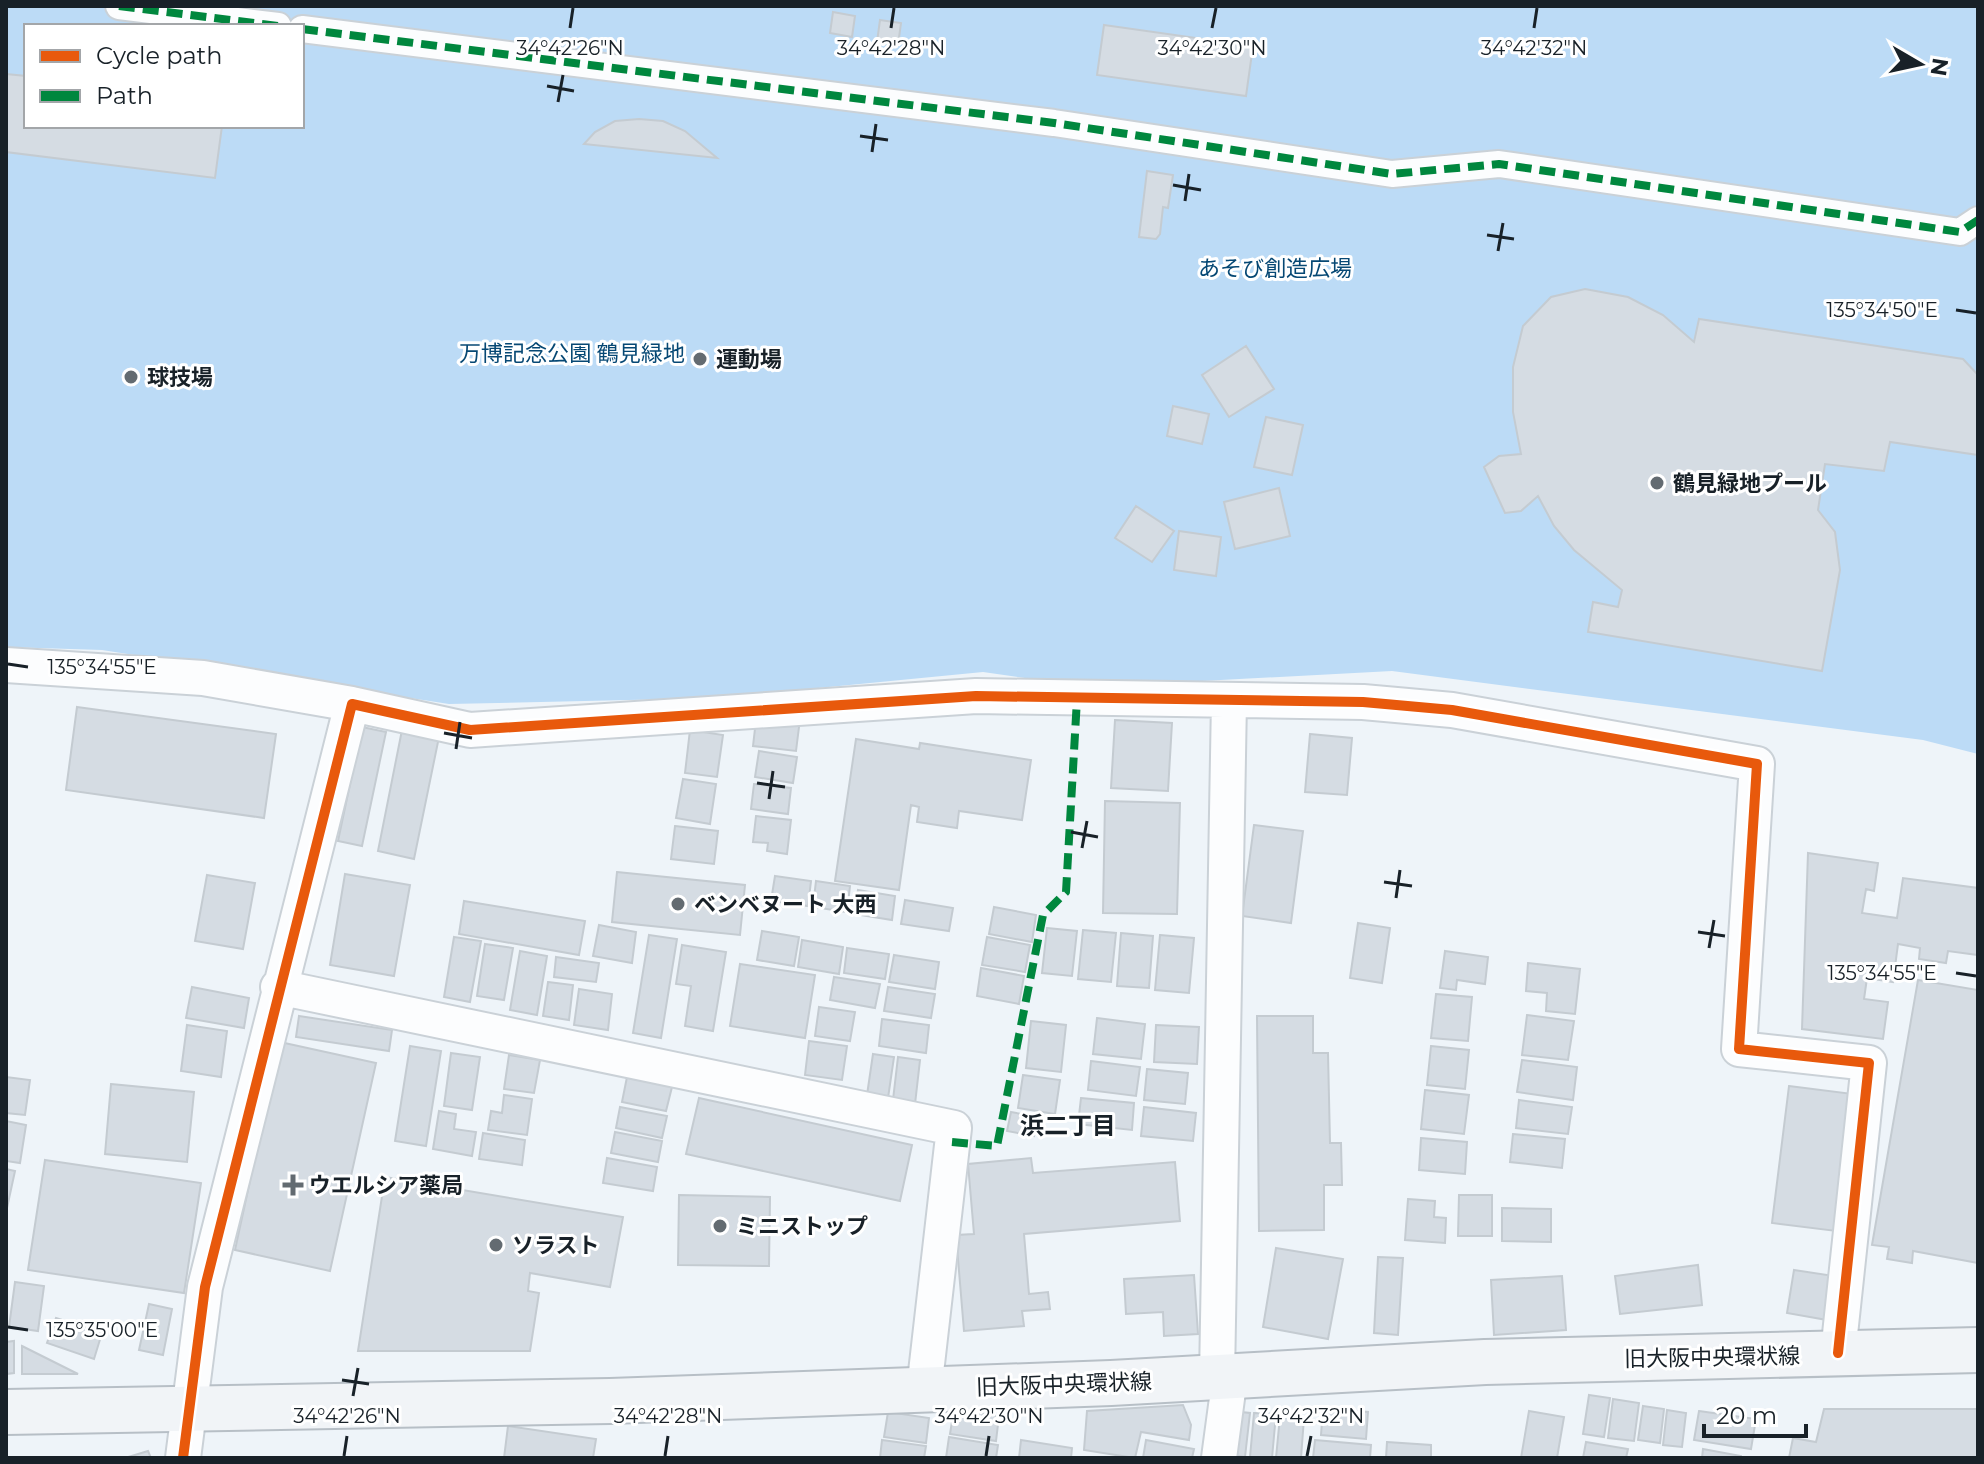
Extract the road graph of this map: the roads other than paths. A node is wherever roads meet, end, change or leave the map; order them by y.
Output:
1 (119, 6) edge
2 (262, 24) edge
3 (304, 29) edge
4 (1978, 220) edge
5 (6, 665) edge
6 (1229, 700) junction
7 (352, 704) junction
8 (278, 987) junction
9 (1978, 1350) edge
10 (1838, 1353) junction
11 (1223, 1376) junction
12 (924, 1390) junction
13 (190, 1407) junction
14 (6, 1412) edge
15 (183, 1458) edge
16 (1219, 1458) edge

1 - 2 street
3 - 4 street
5 - 7 street
6 - 7 street
6 - 10 street
6 - 11 street
7 - 8 street
8 - 12 street
8 - 13 street
9 - 10 main road, 旧大阪中央環状線
10 - 11 main road, 旧大阪中央環状線
11 - 12 main road, 旧大阪中央環状線
11 - 16 street
12 - 13 main road, 旧大阪中央環状線
13 - 14 main road, 旧大阪中央環状線
13 - 15 street

